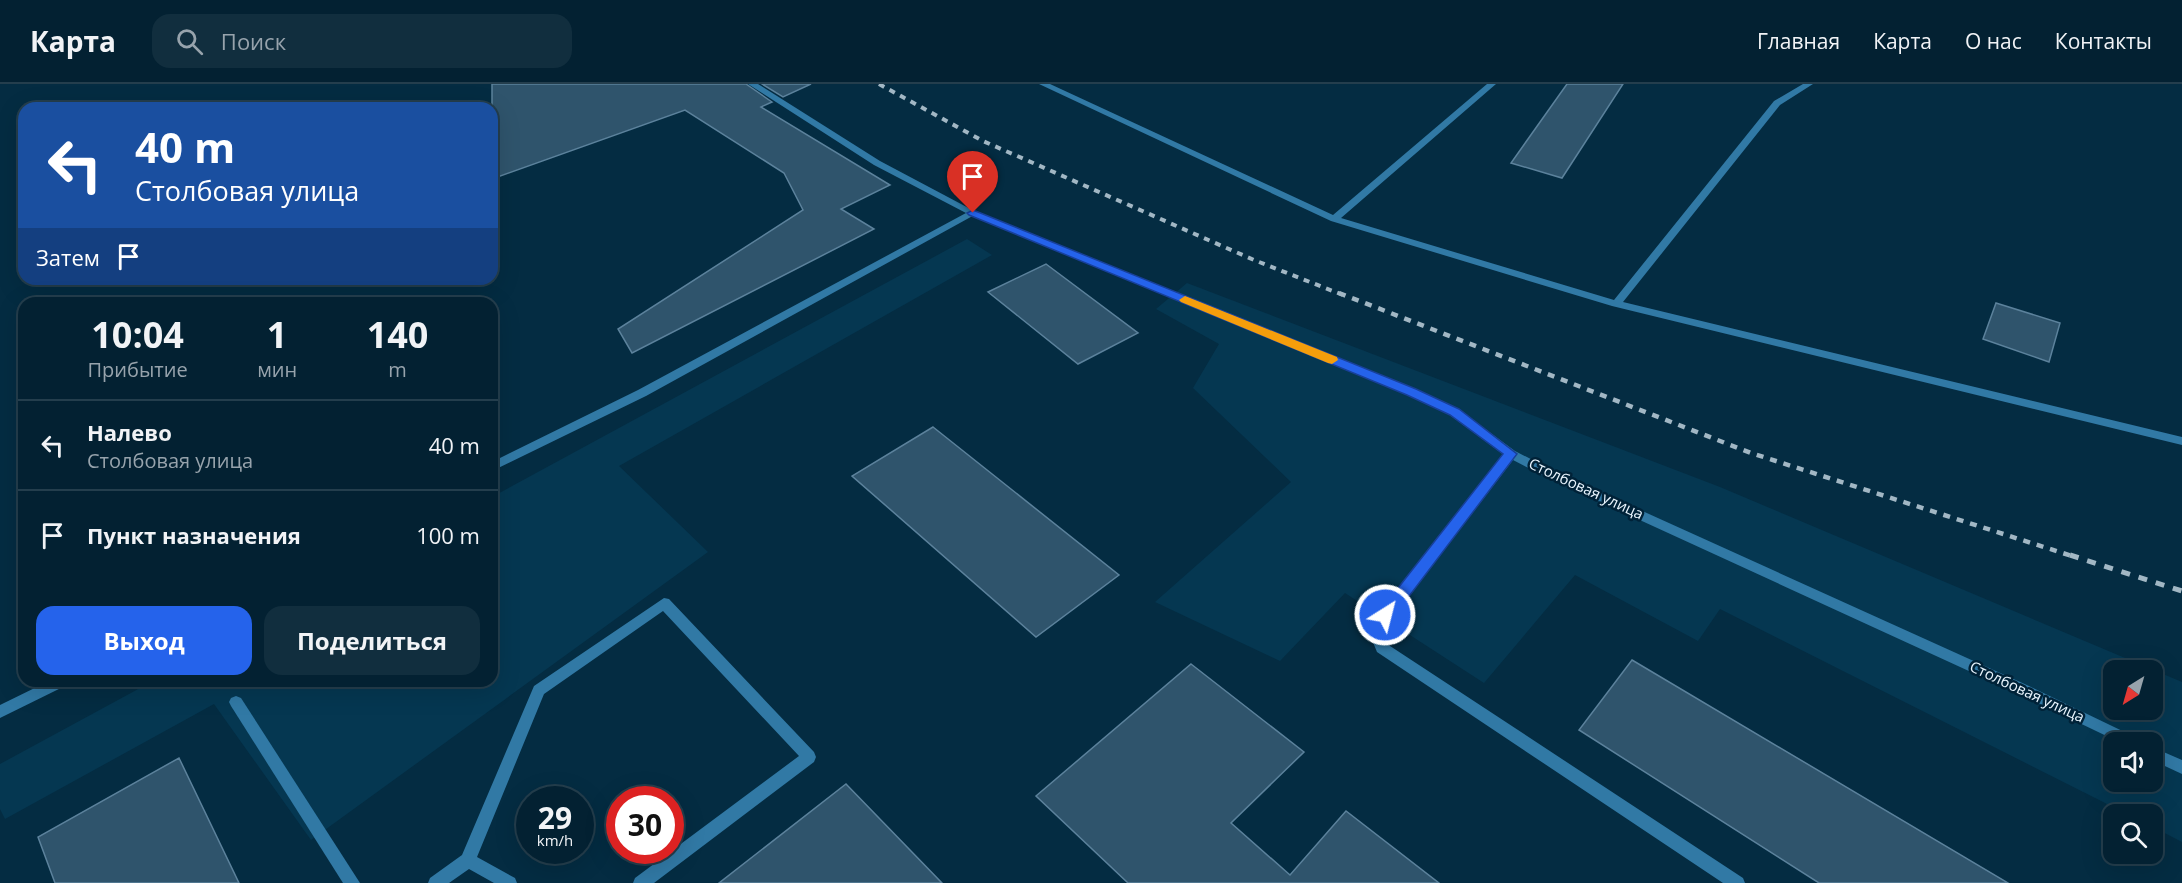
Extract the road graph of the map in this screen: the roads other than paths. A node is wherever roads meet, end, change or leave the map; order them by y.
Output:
1 (752, 84) edge
2 (1043, 84) edge
3 (1492, 84) edge
4 (1809, 84) edge
5 (973, 213) junction
6 (1334, 219) junction
7 (1616, 304) junction
8 (2182, 441) edge
9 (1511, 454) junction
10 (498, 464) edge
11 (50, 687) edge
12 (236, 702) dead end
13 (0, 712) edge
14 (2111, 732) edge
15 (2163, 758) edge
16 (2182, 767) edge
17 (468, 860) junction
18 (352, 883) edge
19 (436, 883) edge
20 (509, 883) edge
21 (640, 883) edge
22 (1737, 883) edge

1 - 5 street, Столбовая улица
2 - 6 street
3 - 6 street
4 - 7 street
5 - 9 street, Столбовая улица
5 - 10 street
6 - 7 street
7 - 8 street
9 - 14 street, Столбовая улица
9 - 22 street
11 - 13 street
12 - 18 street
15 - 16 street
17 - 19 street
17 - 20 street
17 - 21 street

